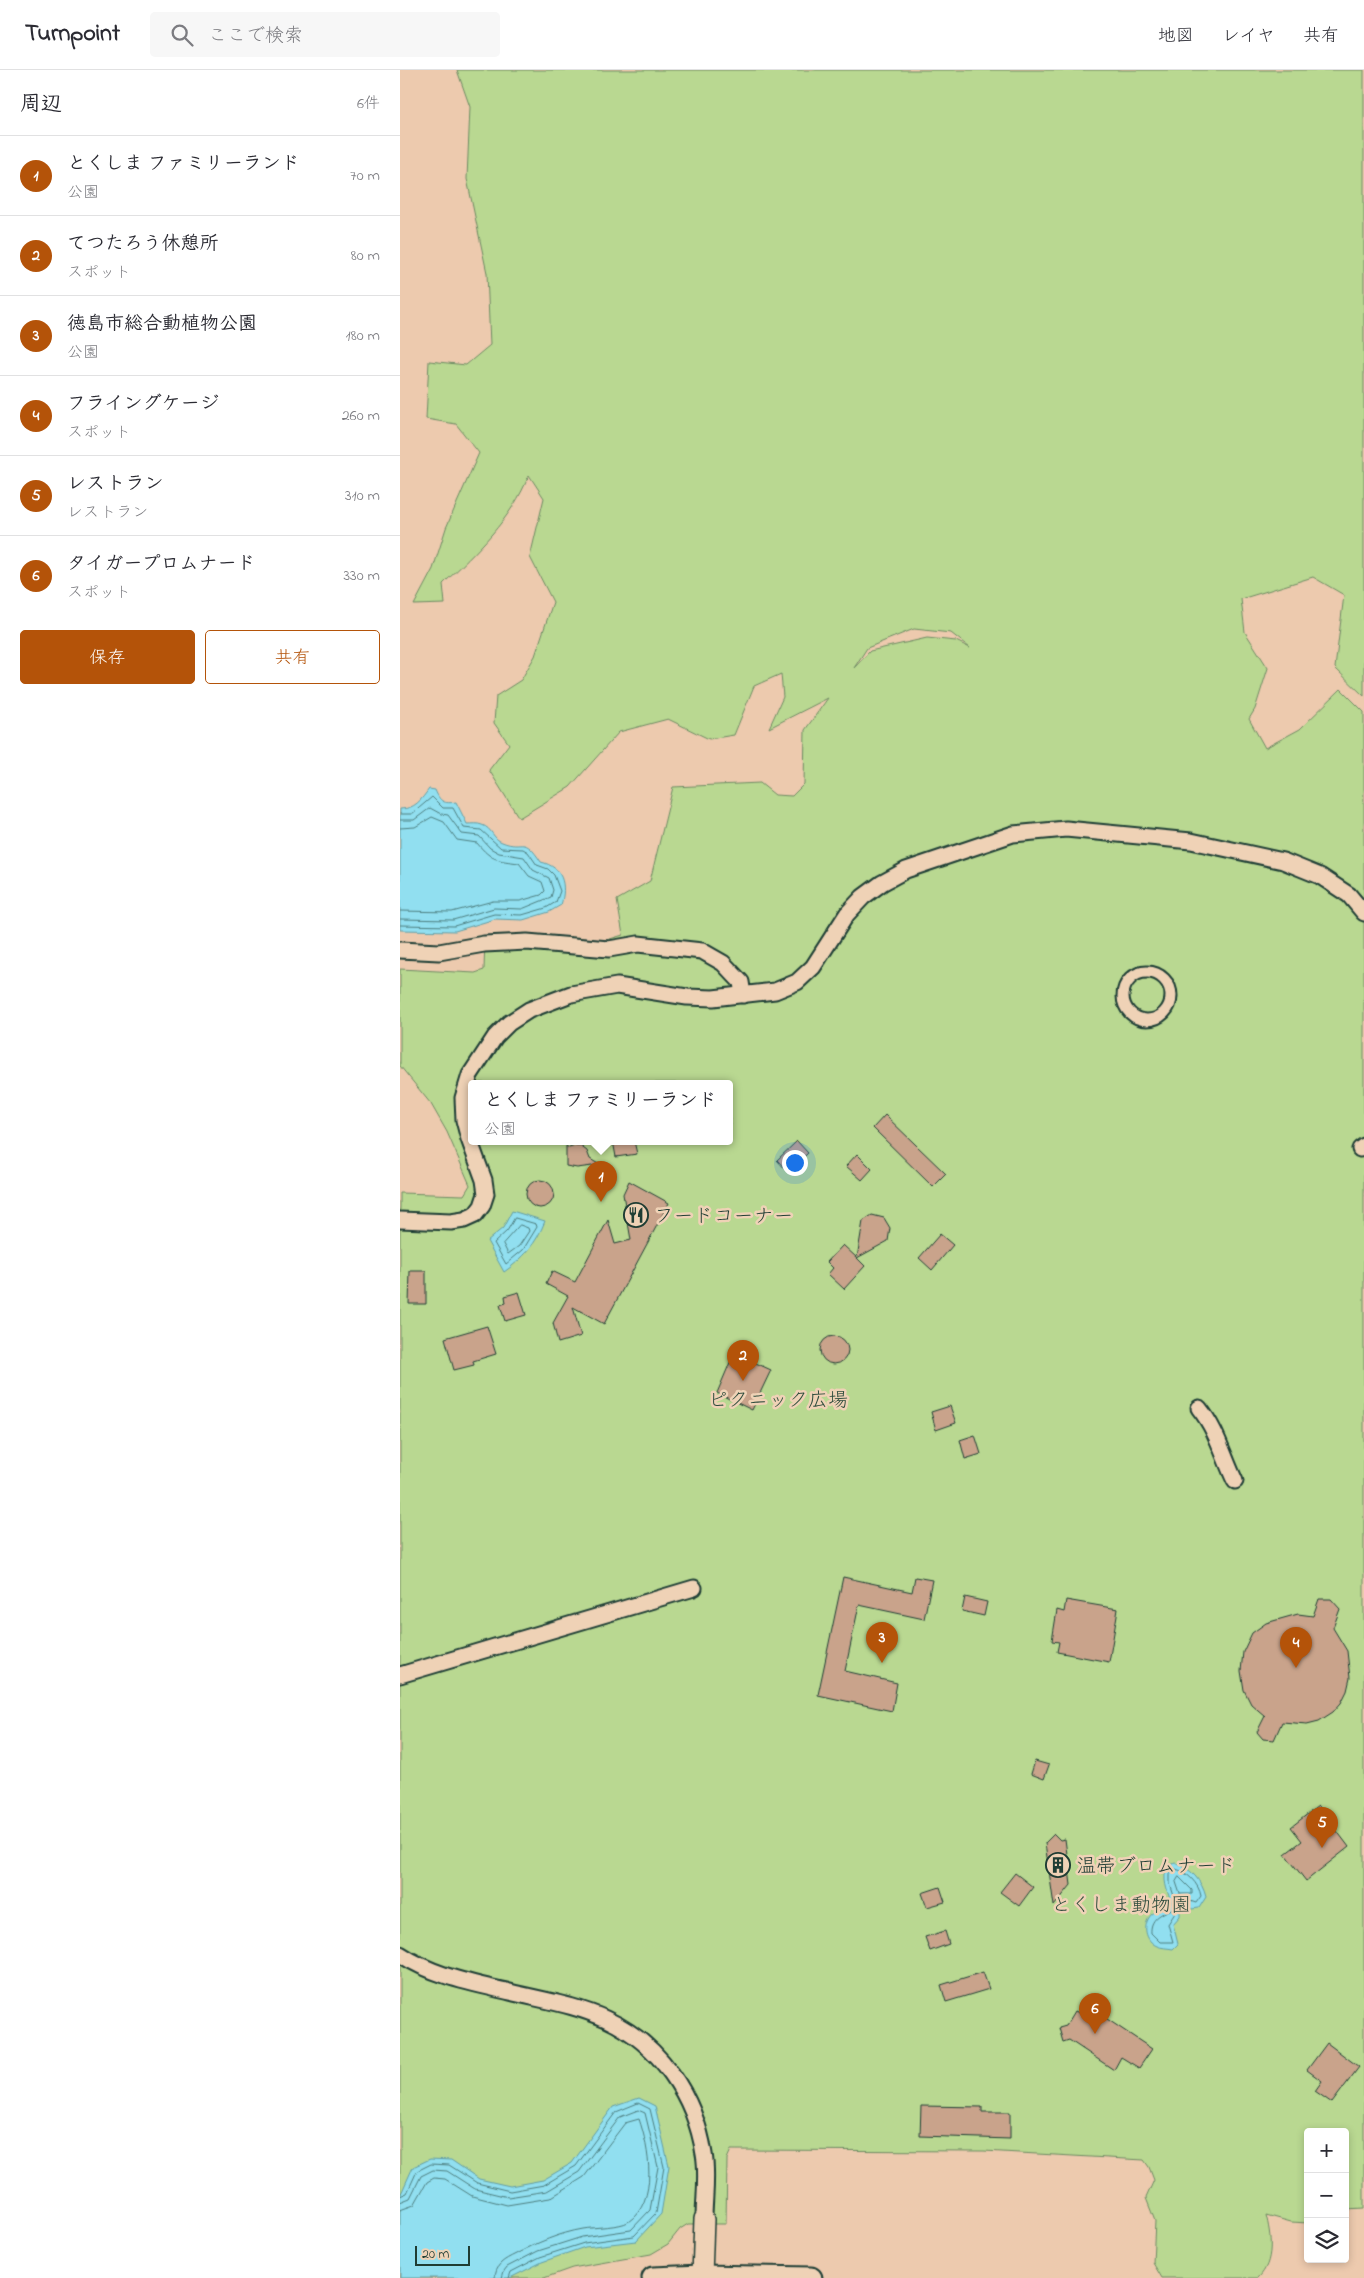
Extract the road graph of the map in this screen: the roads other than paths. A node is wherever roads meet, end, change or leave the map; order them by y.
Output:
1 (1364, 913) edge
2 (400, 950) edge
3 (743, 996) junction
4 (1126, 1009) joint
5 (469, 1080) edge
6 (468, 1082) edge
7 (468, 1134) edge
8 (472, 1145) edge
9 (400, 1220) edge
10 (1199, 1408) dead end
11 (1235, 1481) dead end
12 (694, 1588) dead end
13 (400, 1675) edge
14 (400, 1954) edge
15 (704, 2219) joint
16 (702, 2276) junction
17 (653, 2278) edge
18 (811, 2278) edge

1 - 3 street
2 - 3 street
3 - 5 street
4 - 4 street
6 - 7 street
8 - 9 street
10 - 11 street
12 - 13 street
14 - 15 street
15 - 16 street
16 - 17 main road
16 - 18 main road

